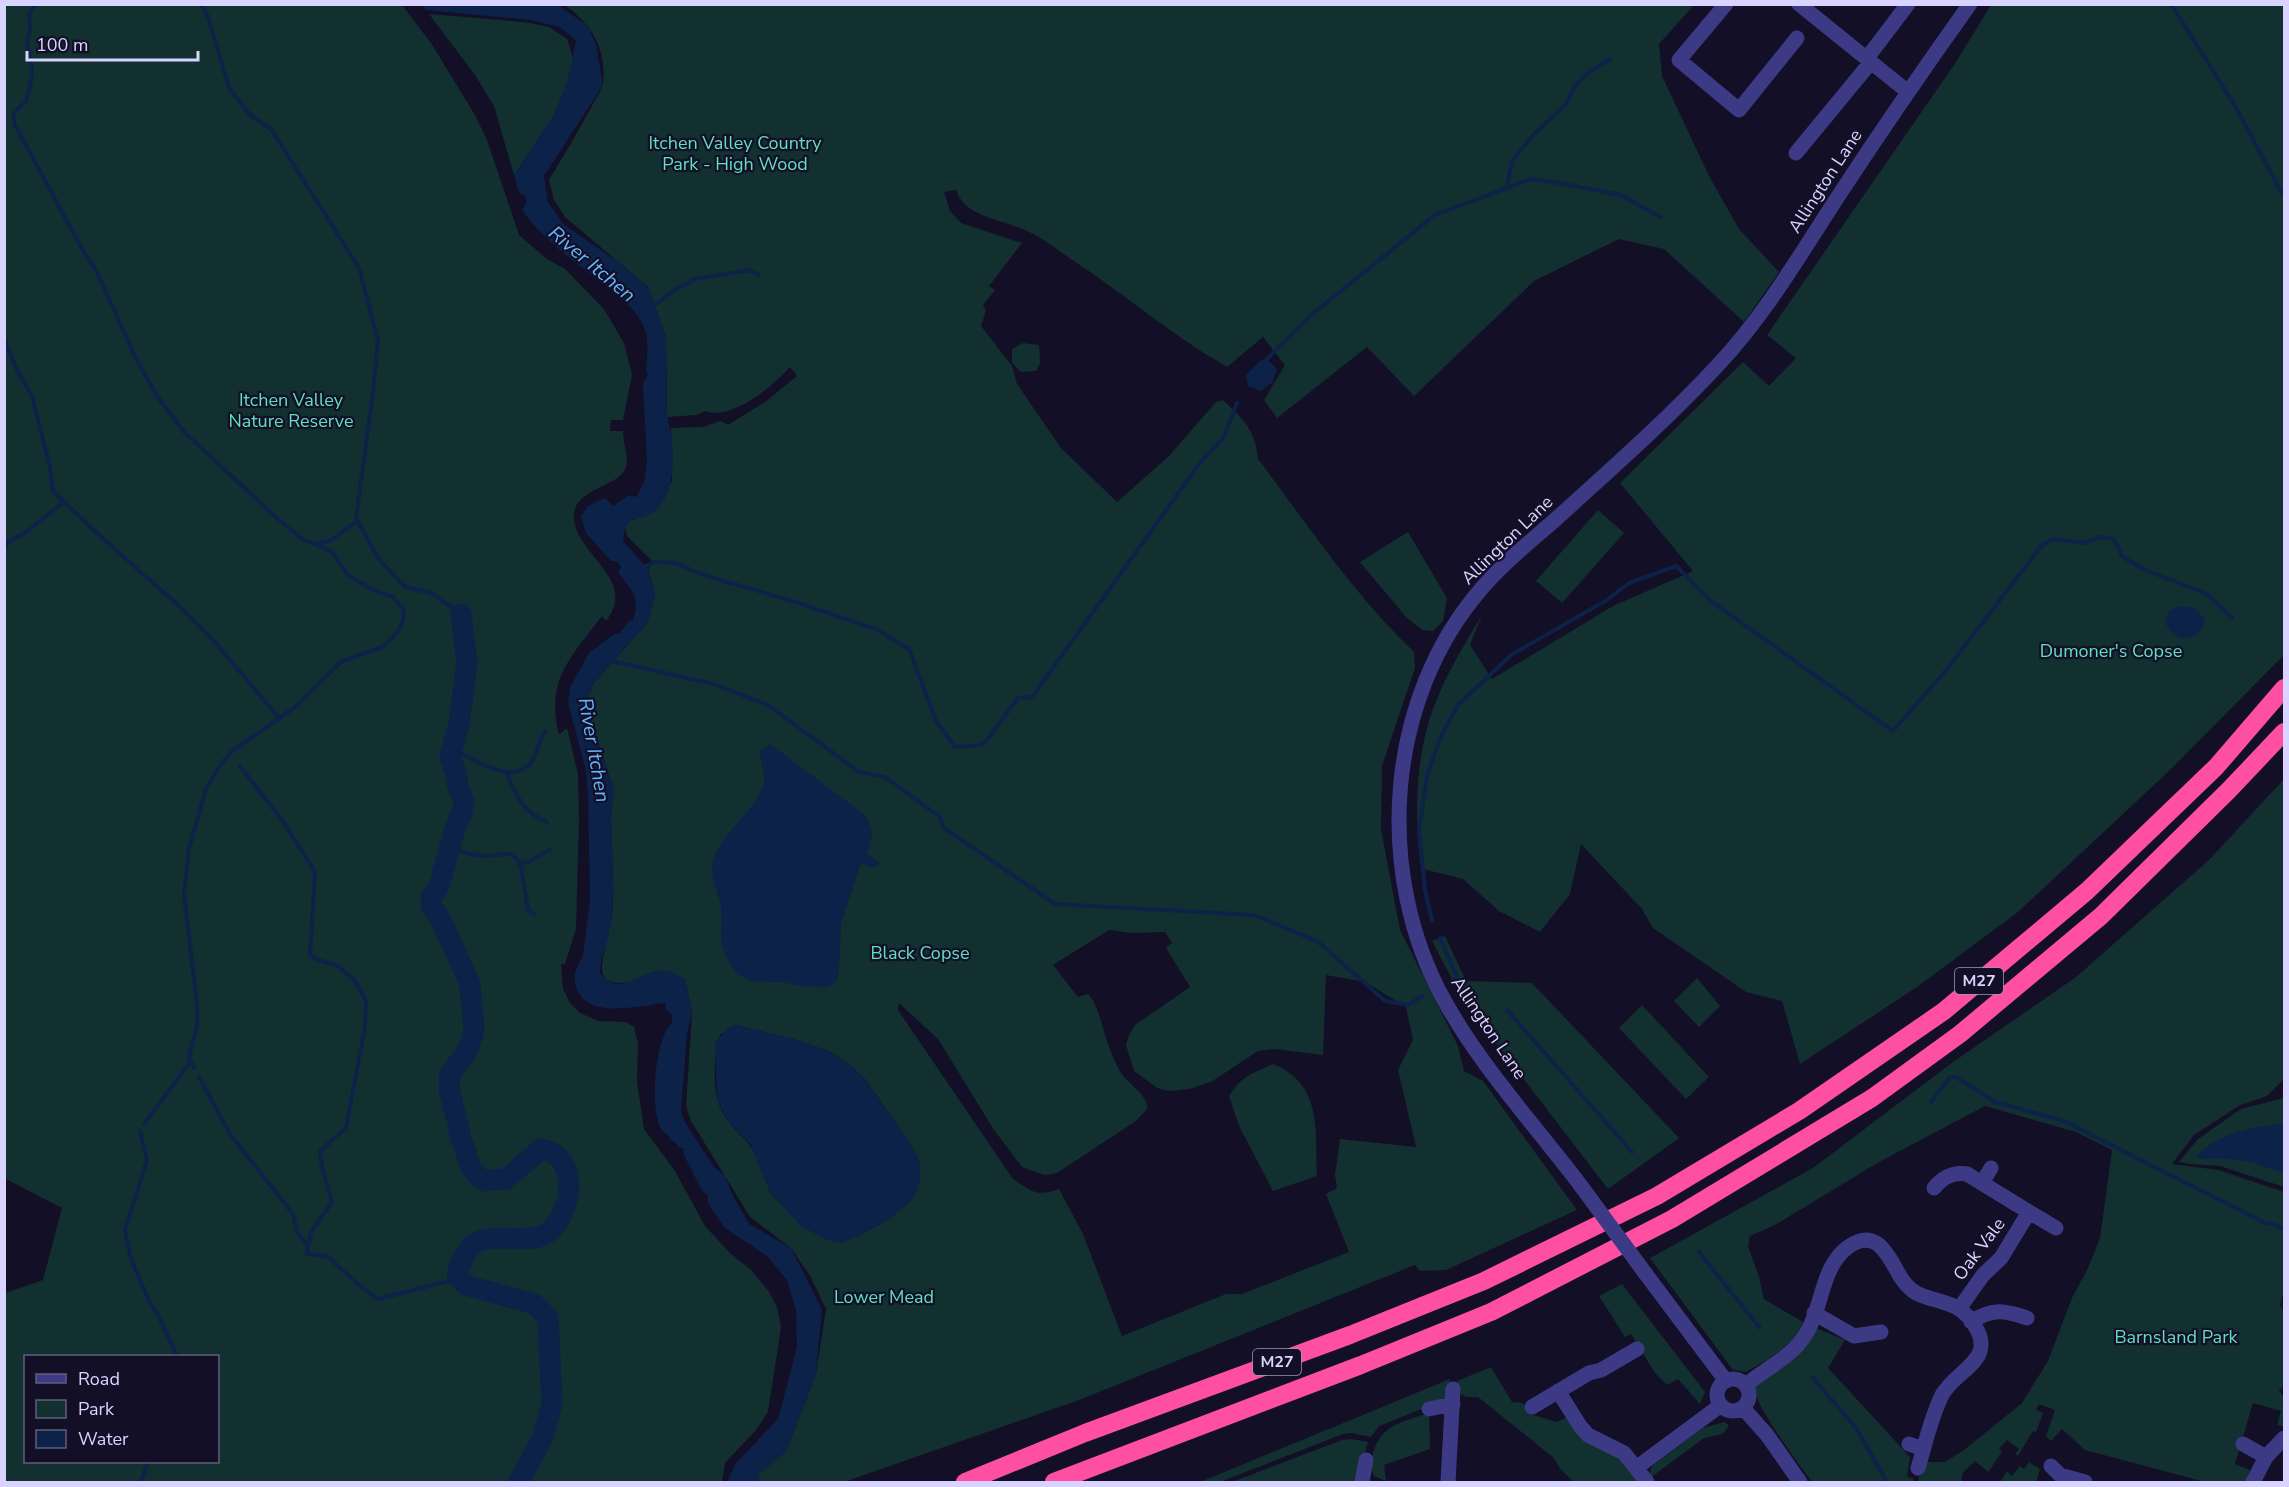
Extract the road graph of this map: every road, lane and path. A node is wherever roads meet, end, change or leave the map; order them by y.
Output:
1 (1726, 4) edge
2 (1908, 4) edge
3 (1970, 4) edge
4 (1809, 8) edge
5 (1797, 38) dead end
6 (1869, 60) junction
7 (1908, 92) junction
8 (1796, 153) dead end
9 (2284, 688) edge
10 (2284, 732) edge
11 (1991, 1168) dead end
12 (1982, 1183) junction
13 (1934, 1188) dead end
14 (2029, 1212) junction
15 (2056, 1228) dead end
16 (1959, 1309) junction
17 (1814, 1313) junction
18 (2027, 1318) dead end
19 (1971, 1322) junction
20 (1881, 1332) dead end
21 (1637, 1349) dead end
22 (1725, 1381) junction
23 (1746, 1385) junction
24 (1558, 1391) junction
25 (1721, 1405) junction
26 (1532, 1407) dead end
27 (1743, 1408) junction
28 (1429, 1409) dead end
29 (2284, 1438) edge
30 (1908, 1444) dead end
31 (2243, 1444) dead end
32 (1923, 1449) junction
33 (2266, 1457) junction
34 (1366, 1460) dead end
35 (2051, 1466) dead end
36 (1636, 1468) junction
37 (1918, 1468) dead end
38 (965, 1482) edge
39 (1054, 1482) edge
40 (1362, 1482) edge
41 (1448, 1482) edge
42 (1647, 1482) edge
43 (1800, 1482) edge
44 (2085, 1482) edge
45 (2253, 1482) edge

1 - 5 street
2 - 6 street
3 - 7 street, Allington Lane
4 - 6 street
6 - 7 street
6 - 8 street
7 - 22 street, Allington Lane, bridge
9 - 38 highway, M27
10 - 39 highway, M27
11 - 12 street
12 - 13 street, Oak Vale
12 - 14 street, Oak Vale
14 - 15 street, Oak Vale
14 - 16 street, Oak Vale
16 - 17 street, Oak Vale
16 - 19 street, Oak Vale
17 - 20 street
17 - 23 street, Oak Vale
18 - 19 street
19 - 32 street, Oak Vale
21 - 24 street
22 - 23 street
22 - 25 street
23 - 27 street
24 - 26 street
24 - 36 street
25 - 27 street
25 - 36 street
27 - 43 street
28 - 41 street
29 - 33 street
30 - 32 street
31 - 33 street
32 - 37 street, Oak Vale
33 - 45 street
34 - 40 street
35 - 44 street
36 - 42 street

